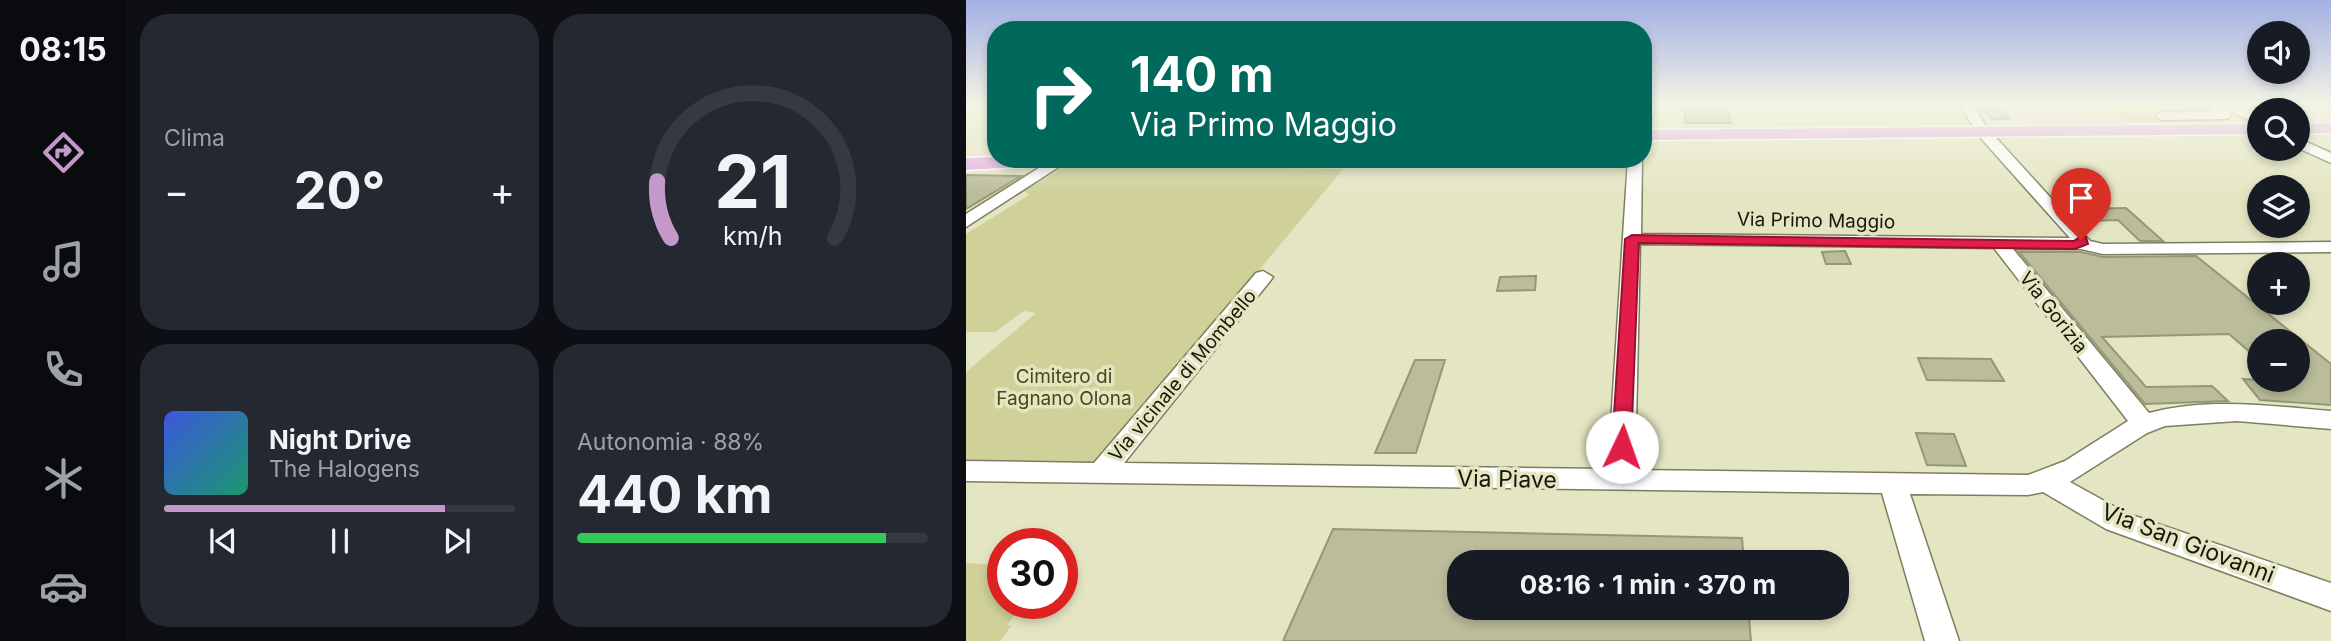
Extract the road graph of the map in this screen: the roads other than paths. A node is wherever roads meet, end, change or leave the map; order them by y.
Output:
1 (1986, 135) edge
2 (2310, 148) edge
3 (2331, 159) edge
4 (987, 163) edge
5 (966, 164) edge
6 (1050, 168) edge
7 (1634, 168) edge
8 (966, 222) edge
9 (1632, 239) junction
10 (1999, 243) junction
11 (2081, 244) junction
12 (2331, 247) edge
13 (1263, 277) dead end
14 (2331, 420) edge
15 (2143, 424) junction
16 (966, 471) edge
17 (1101, 473) junction
18 (1620, 481) junction
19 (2048, 482) junction
20 (1893, 485) junction
21 (2331, 597) edge
22 (1942, 641) edge

1 - 11 street
2 - 3 street
4 - 5 main road
6 - 8 street
7 - 9 street
9 - 10 street, Via Primo Maggio
9 - 18 street
10 - 11 street, Via Gorizia
10 - 15 street, Via Gorizia
11 - 12 street, Via Gorizia
13 - 17 street, Via vicinale di Mombello
14 - 15 street
15 - 19 street
16 - 17 street, Via Piave
17 - 18 street, Via Piave
18 - 20 street, Via Piave
19 - 20 street, Via Piave
19 - 21 street, Via San Giovanni
20 - 22 street

